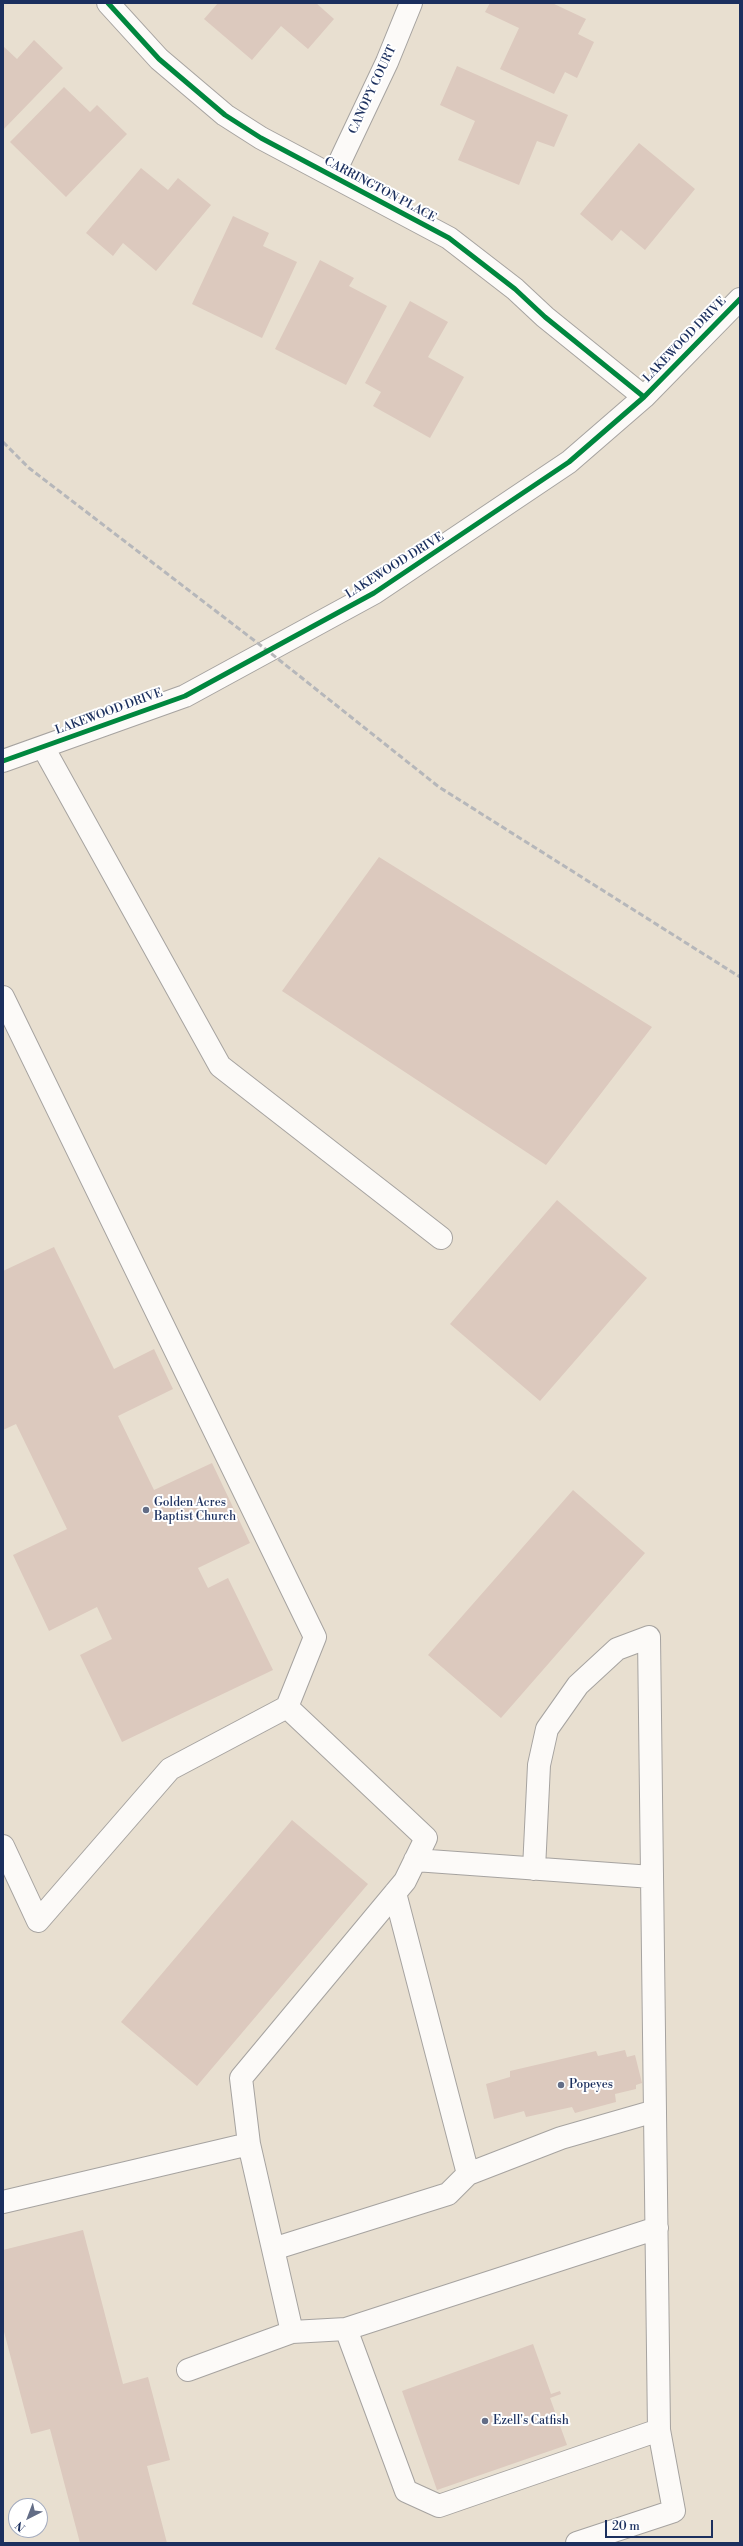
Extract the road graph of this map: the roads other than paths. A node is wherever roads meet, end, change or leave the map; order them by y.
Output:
1 (108, 3) edge
2 (411, 3) edge
3 (333, 176) junction
4 (740, 299) edge
5 (644, 397) junction
6 (42, 747) junction
7 (3, 761) edge
8 (3, 997) edge
9 (441, 1238) dead end
10 (287, 1707) junction
11 (3, 1846) edge
12 (415, 1860) junction
13 (534, 1869) junction
14 (652, 1877) junction
15 (395, 1893) junction
16 (655, 2111) junction
17 (249, 2144) junction
18 (468, 2174) junction
19 (3, 2202) edge
20 (656, 2228) junction
21 (273, 2249) junction
22 (346, 2329) junction
23 (292, 2332) junction
24 (188, 2370) dead end
25 (659, 2430) junction
26 (577, 2543) edge

1 - 3 street, CARRINGTON PLACE
2 - 3 street, CANOPY COURT
3 - 5 street, CARRINGTON PLACE
4 - 5 street, LAKEWOOD DRIVE
5 - 6 street, LAKEWOOD DRIVE
6 - 7 street, LAKEWOOD DRIVE
6 - 9 street
8 - 10 street
10 - 11 street
10 - 12 street
12 - 13 street
12 - 15 street
13 - 14 street
13 - 14 street
14 - 16 street
15 - 17 street
15 - 18 street
16 - 18 street
16 - 20 street
17 - 19 street
17 - 21 street
18 - 21 street
20 - 22 street
20 - 25 street
21 - 23 street
22 - 23 street
22 - 25 street
23 - 24 street
25 - 26 street

